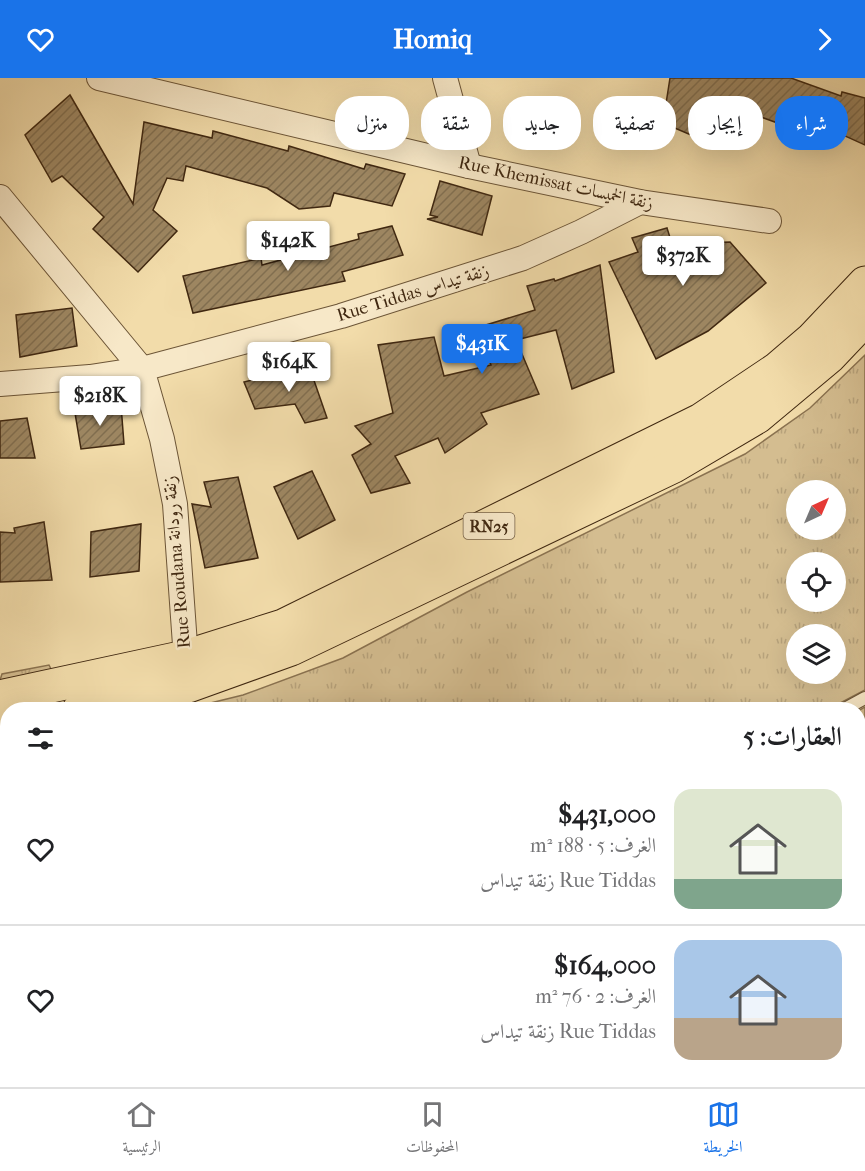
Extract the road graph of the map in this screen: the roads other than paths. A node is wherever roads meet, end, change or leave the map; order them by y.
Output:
1 (99, 78) edge
2 (445, 78) edge
3 (469, 166) junction
4 (0, 197) edge
5 (640, 202) junction
6 (769, 221) dead end
7 (865, 283) edge
8 (865, 319) edge
9 (142, 369) junction
10 (0, 384) edge
11 (186, 671) junction
12 (0, 697) edge
13 (101, 702) edge

1 - 3 street, Rue Khemissat زنقة الخميسات
2 - 3 street
3 - 5 street, Rue Khemissat زنقة الخميسات
4 - 9 street, Rue Roudana زنقة رودانة
5 - 6 street, Rue Khemissat زنقة الخميسات
5 - 9 street, Rue Tiddas زنقة تيداس
7 - 11 main road, RN25
8 - 11 main road, RN25
9 - 10 street, Rue Tiddas زنقة تيداس
9 - 11 street, Rue Roudana زنقة رودانة
11 - 12 main road, RN25
11 - 13 main road, RN25

